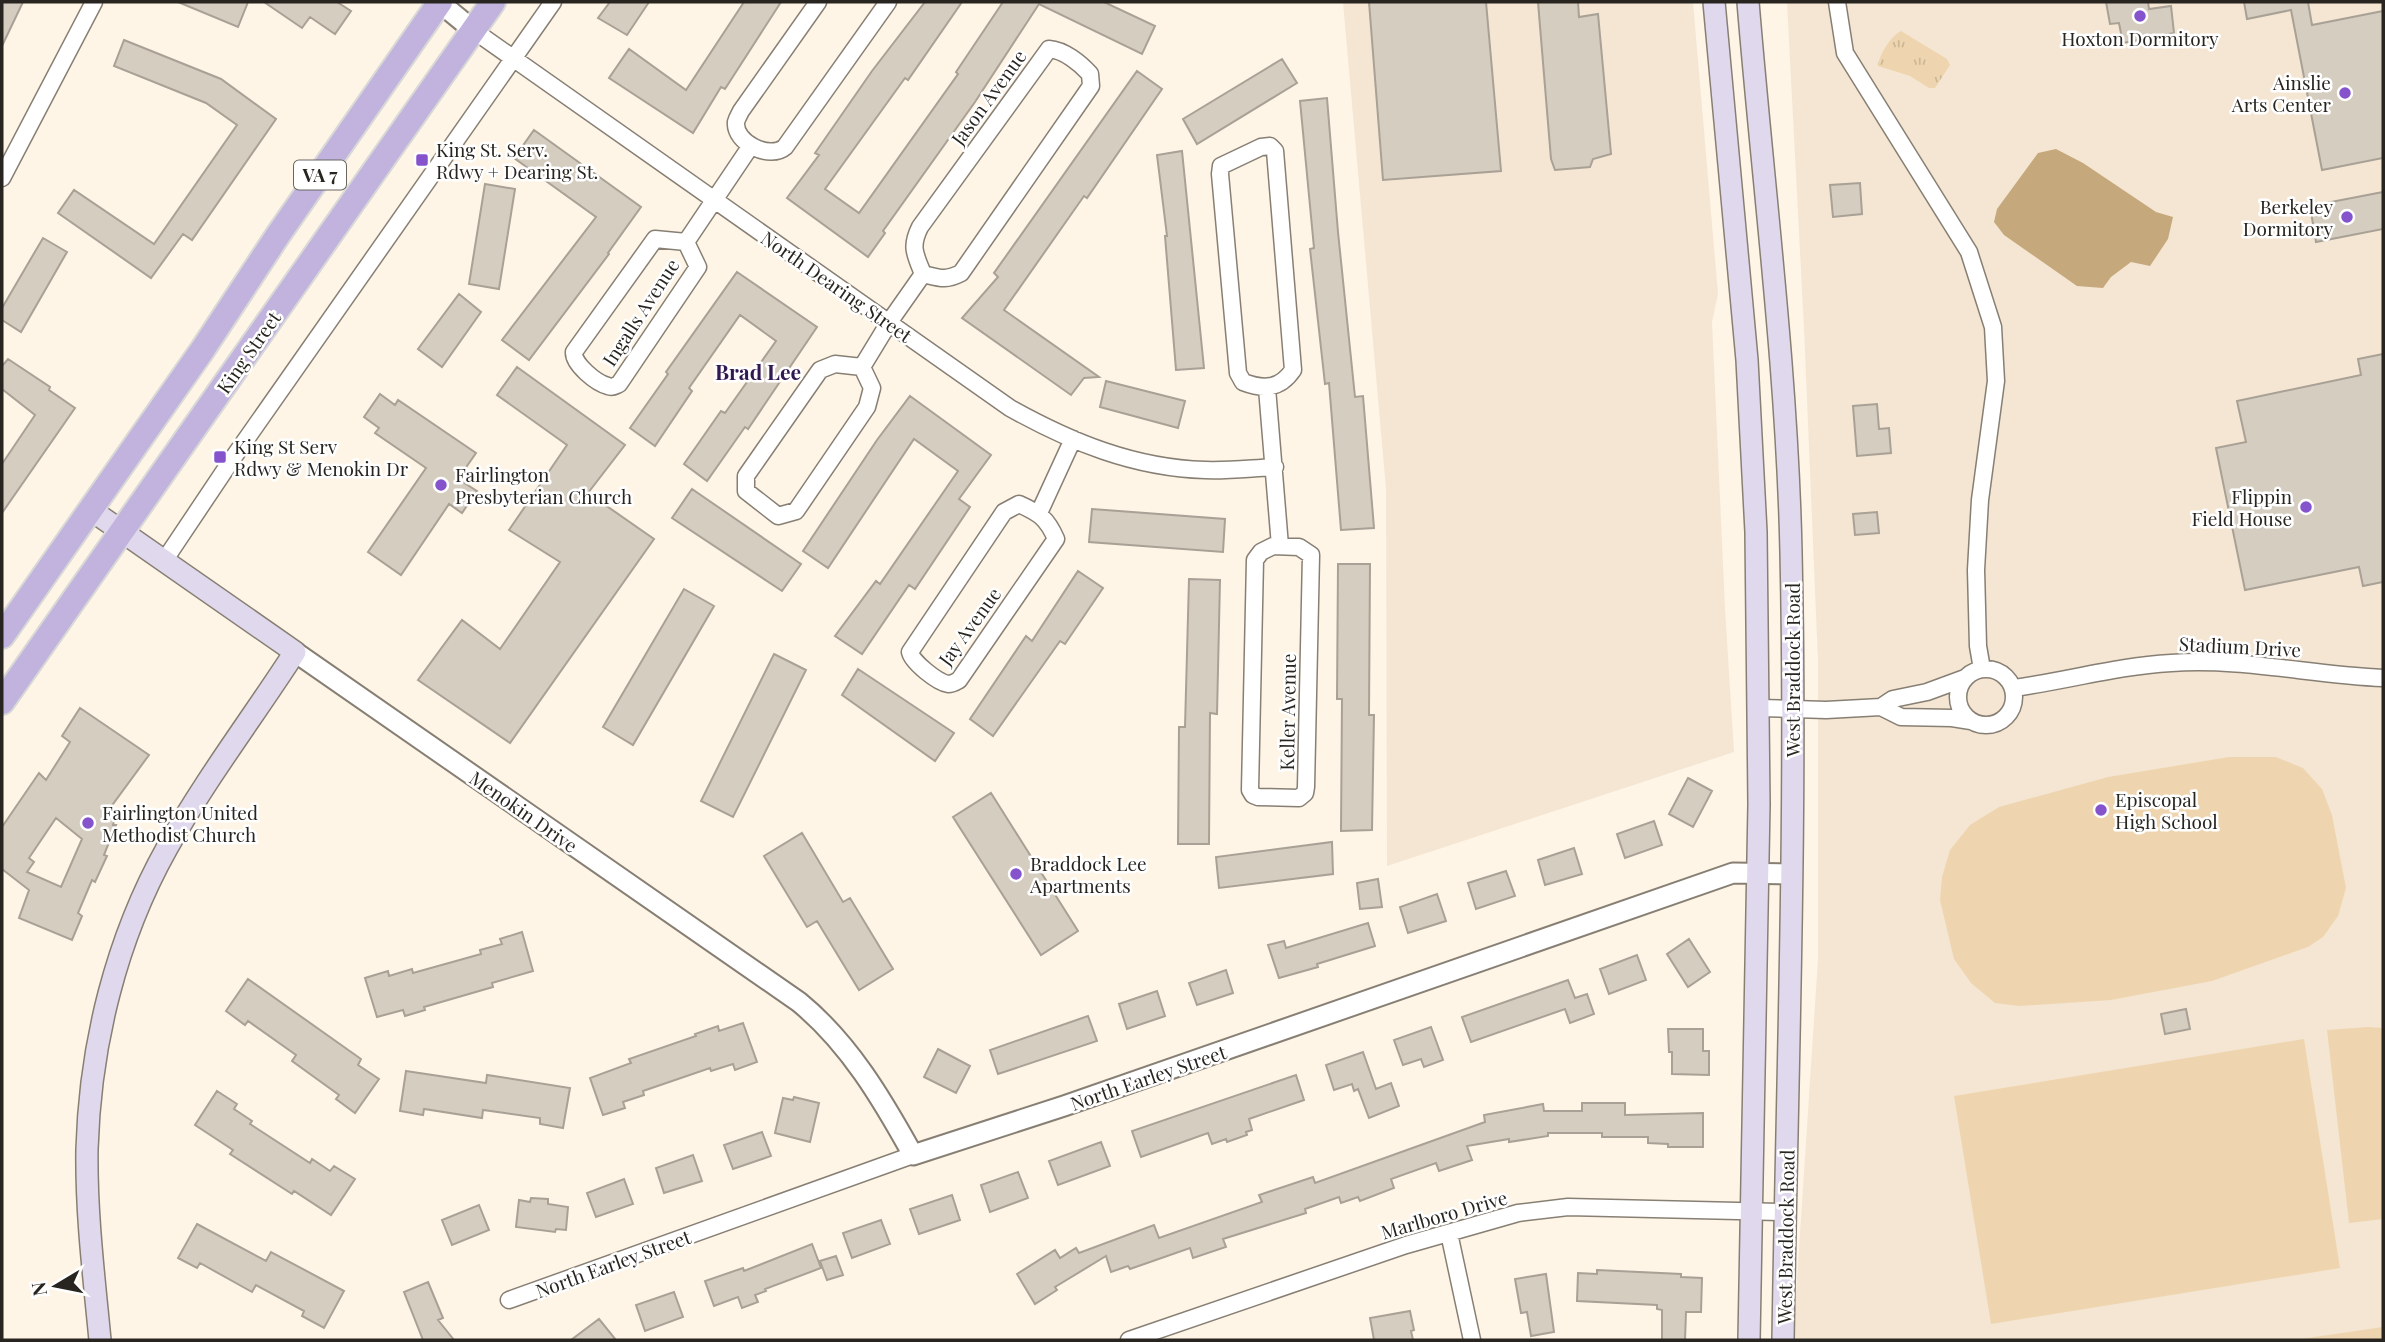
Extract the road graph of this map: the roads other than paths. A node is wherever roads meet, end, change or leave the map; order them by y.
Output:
1 (94, 2) edge
2 (440, 2) edge
3 (493, 2) edge
4 (553, 2) edge
5 (818, 2) edge
6 (888, 2) edge
7 (1714, 2) edge
8 (1748, 2) edge
9 (1837, 2) edge
10 (473, 30) junction
11 (514, 57) junction
12 (750, 146) junction
13 (2, 178) edge
14 (714, 200) junction
15 (686, 242) junction
16 (923, 274) junction
17 (890, 321) junction
18 (862, 367) junction
19 (1267, 388) junction
20 (1073, 439) junction
21 (1275, 467) junction
22 (91, 510) junction
23 (1039, 513) junction
24 (123, 532) junction
25 (1280, 546) junction
26 (164, 561) junction
27 (2, 636) edge
28 (295, 652) junction
29 (1982, 669) junction
30 (1965, 678) junction
31 (2383, 678) edge
32 (2013, 688) junction
33 (2, 702) edge
34 (1881, 706) junction
35 (1760, 708) junction
36 (1793, 708) junction
37 (1971, 721) junction
38 (1758, 873) junction
39 (1791, 874) junction
40 (913, 1155) junction
41 (1751, 1211) junction
42 (1785, 1212) junction
43 (1449, 1233) junction
44 (509, 1300) dead end
45 (100, 1340) edge
46 (1129, 1340) edge
47 (1472, 1340) edge
48 (1749, 1340) edge
49 (1783, 1340) edge

1 - 13 street
2 - 10 street, North Dearing Street
2 - 22 main road, King Street / VA 7
3 - 10 main road, King Street / VA 7
4 - 11 street
5 - 12 street
6 - 12 street
7 - 35 main road, West Braddock Road
8 - 36 main road, West Braddock Road
9 - 29 street
10 - 11 street, North Dearing Street
10 - 24 main road, King Street / VA 7
11 - 14 street, North Dearing Street
11 - 26 street
12 - 14 street, Ingalls Avenue
14 - 15 street, Ingalls Avenue
14 - 17 street, North Dearing Street
15 - 15 street, Ingalls Avenue
16 - 16 street, Jason Avenue
16 - 17 street
17 - 18 street
17 - 20 street, North Dearing Street
18 - 18 street
19 - 19 street
19 - 21 street
20 - 21 street, North Dearing Street
20 - 23 street
21 - 25 street
22 - 24 main road, Menokin Drive
22 - 27 main road, King Street / VA 7
23 - 23 street, Jay Avenue
24 - 26 main road, Menokin Drive
24 - 33 main road, King Street / VA 7
25 - 25 street, Keller Avenue
26 - 28 main road, Menokin Drive
28 - 40 street, Menokin Drive
28 - 45 main road
29 - 30 street
29 - 32 street
30 - 34 street
30 - 37 street
31 - 32 street, Stadium Drive
32 - 37 street
34 - 36 street
34 - 37 street
35 - 36 street
35 - 38 main road, West Braddock Road
36 - 39 main road, West Braddock Road
38 - 39 street, North Earley Street
38 - 40 street, North Earley Street
38 - 41 main road, West Braddock Road
39 - 42 main road, West Braddock Road
40 - 44 street, North Earley Street
41 - 42 street, Marlboro Drive
41 - 43 street, Marlboro Drive
41 - 48 main road, West Braddock Road
42 - 49 main road, West Braddock Road
43 - 46 street, Marlboro Drive
43 - 47 street

